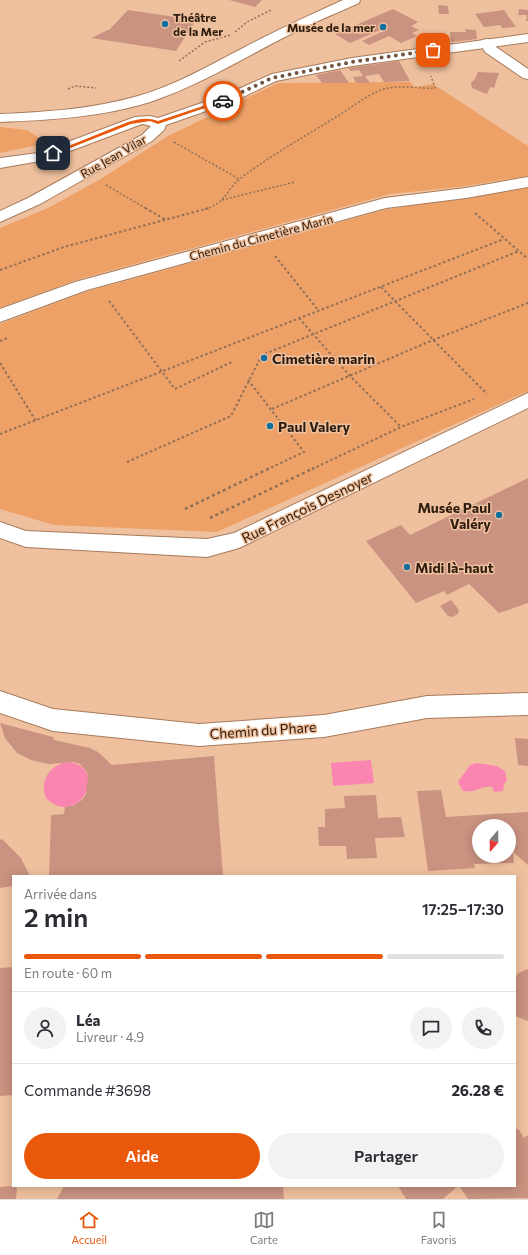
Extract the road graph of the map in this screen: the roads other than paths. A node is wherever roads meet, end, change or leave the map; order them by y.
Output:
1 (354, 0) edge
2 (528, 38) edge
3 (487, 43) junction
4 (528, 75) edge
5 (0, 118) edge
6 (158, 122) junction
7 (0, 163) edge
8 (528, 182) edge
9 (0, 217) edge
10 (0, 316) edge
11 (528, 400) edge
12 (0, 530) edge
13 (26, 539) junction
14 (0, 547) edge
15 (0, 702) edge
16 (528, 704) edge

1 - 5 street
2 - 3 street, Rue Jean Vilar
3 - 4 street
3 - 6 street, Rue Jean Vilar
6 - 7 street
6 - 9 street, Rue Jean Vilar
8 - 10 street, Chemin du Cimetière Marin
11 - 13 street, Rue François Desnoyer
12 - 13 street, Rue François Desnoyer
13 - 14 street
15 - 16 street, Chemin du Phare

